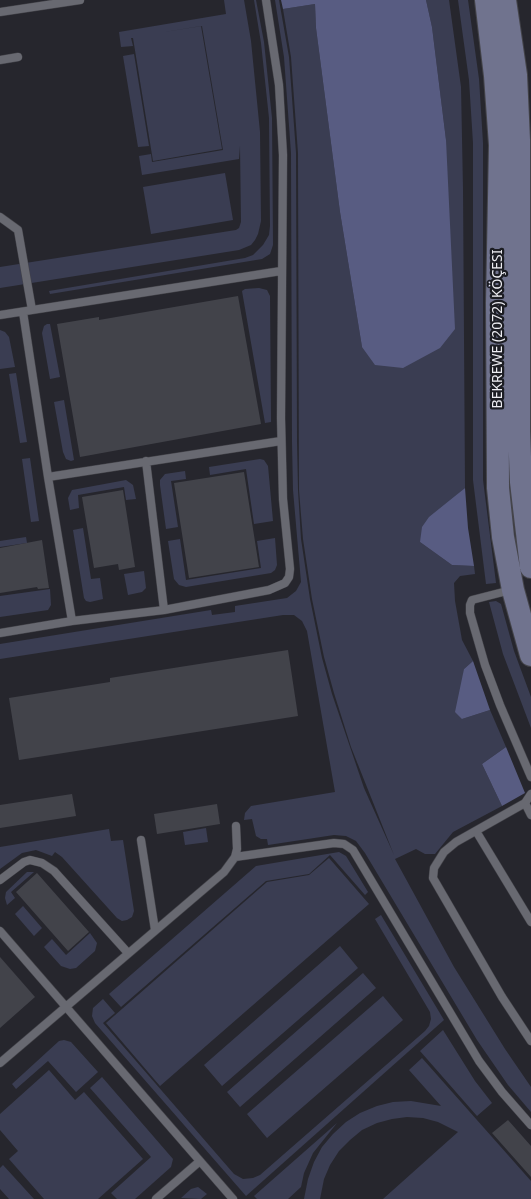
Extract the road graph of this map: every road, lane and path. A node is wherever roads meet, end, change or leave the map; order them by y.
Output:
1 (80, 0) edge
2 (266, 0) edge
3 (486, 0) edge
4 (505, 0) edge
5 (0, 12) edge
6 (18, 57) dead end
7 (0, 60) edge
8 (0, 217) edge
9 (281, 271) junction
10 (32, 310) junction
11 (24, 312) junction
12 (0, 315) edge
13 (281, 441) junction
14 (146, 461) junction
15 (48, 477) junction
16 (528, 523) edge
17 (531, 566) edge
18 (513, 590) junction
19 (164, 610) junction
20 (72, 621) junction
21 (0, 633) edge
22 (531, 655) edge
23 (531, 776) edge
24 (531, 794) edge
25 (525, 803) junction
26 (531, 814) edge
27 (236, 826) dead end
28 (476, 830) junction
29 (141, 840) dead end
30 (235, 857) junction
31 (0, 880) edge
32 (531, 922) edge
33 (155, 930) junction
34 (0, 931) edge
35 (128, 953) junction
36 (64, 1007) junction
37 (531, 1041) edge
38 (0, 1063) edge
39 (531, 1125) edge
40 (200, 1161) junction
41 (156, 1199) edge
42 (233, 1199) edge

1 - 5 lane
2 - 9 lane
3 - 18 main road, BEKREWE (2072) KÖÇESI
4 - 16 main road, BEKREWE (2072) KÖÇESI
6 - 7 lane
8 - 10 lane
9 - 10 lane
9 - 13 lane
10 - 11 lane
11 - 12 lane
11 - 15 lane
13 - 14 lane
13 - 19 lane
14 - 15 lane
14 - 19 lane
15 - 20 lane
16 - 17 main road, BEKREWE (2072) KÖÇESI
18 - 22 main road, BEKREWE (2072) KÖÇESI
18 - 23 lane
19 - 20 lane
20 - 21 lane
24 - 25 lane
25 - 26 lane
25 - 28 lane
27 - 30 lane
28 - 32 lane
28 - 37 lane
29 - 33 lane
30 - 33 lane
30 - 39 lane
31 - 35 lane
33 - 35 lane
34 - 36 lane
35 - 36 lane
36 - 38 lane
36 - 40 lane
40 - 41 lane
40 - 42 lane

